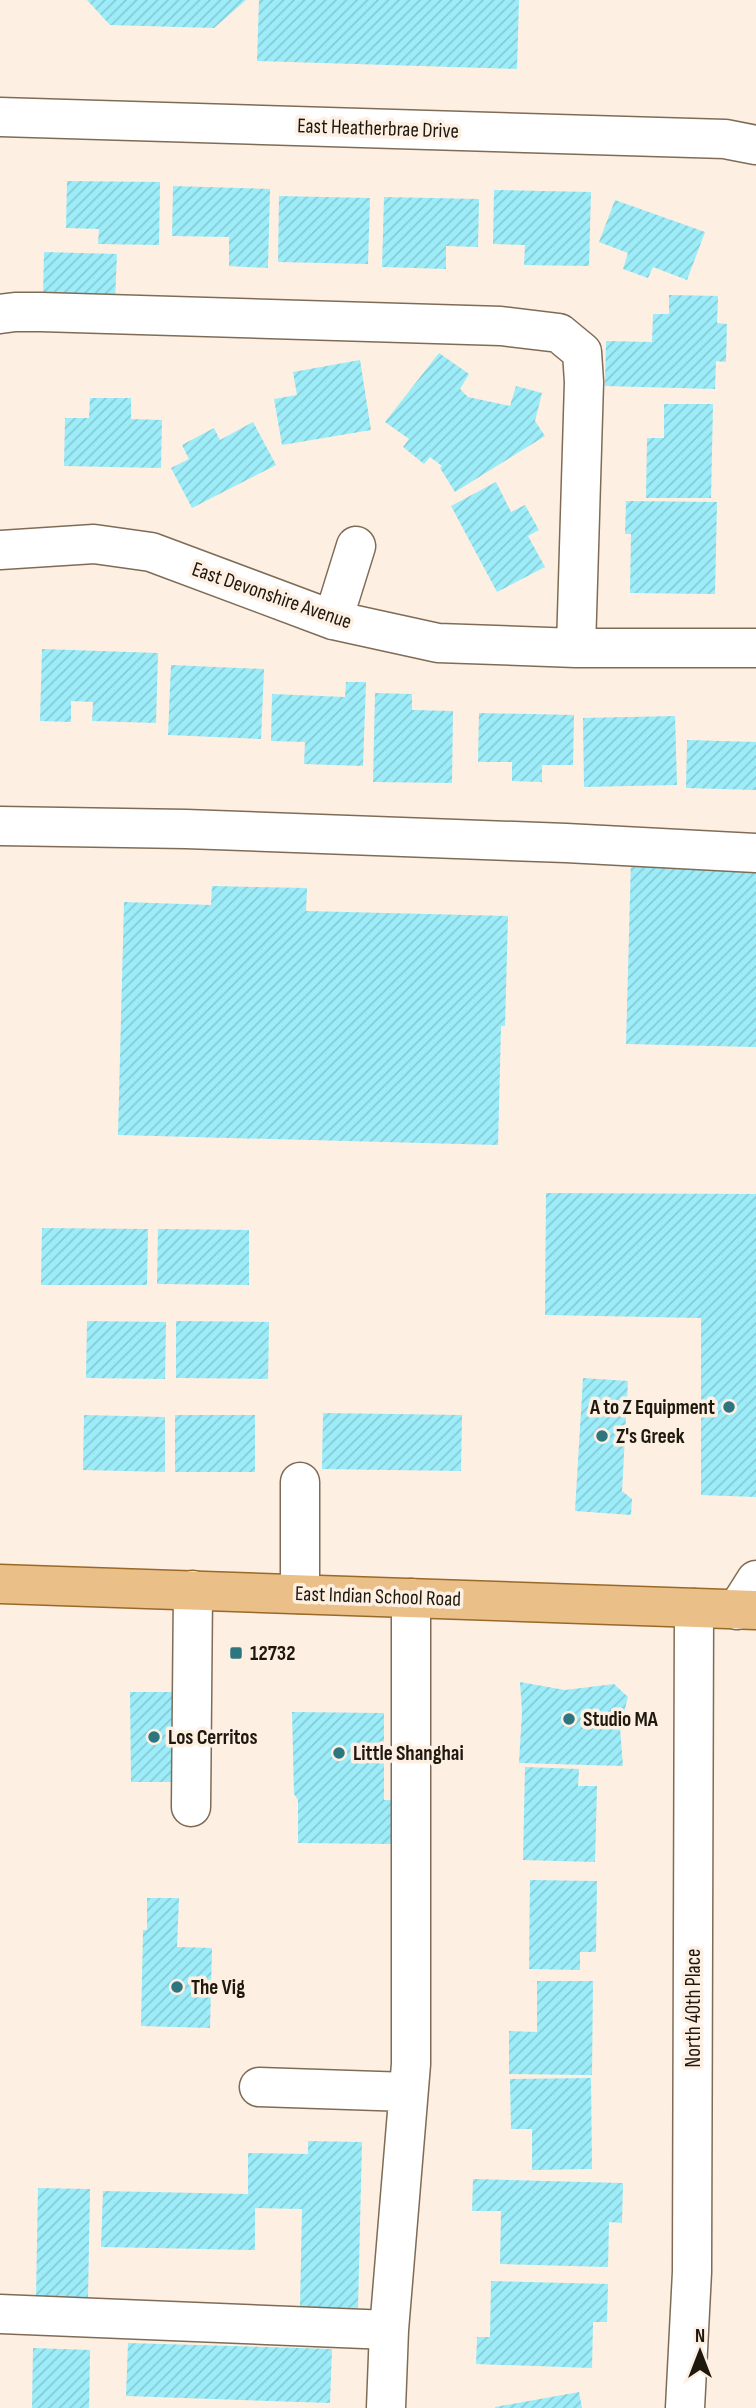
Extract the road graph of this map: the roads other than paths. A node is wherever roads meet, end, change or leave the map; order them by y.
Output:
1 (0, 117) edge
2 (756, 145) edge
3 (0, 314) edge
4 (356, 546) dead end
5 (0, 550) edge
6 (333, 620) junction
7 (576, 648) junction
8 (756, 648) edge
9 (0, 826) edge
10 (756, 853) edge
11 (299, 1482) dead end
12 (0, 1584) edge
13 (193, 1590) junction
14 (300, 1594) junction
15 (411, 1598) junction
16 (750, 1600) edge
17 (694, 1608) junction
18 (191, 1807) dead end
19 (259, 2087) dead end
20 (408, 2092) junction
21 (0, 2314) edge
22 (390, 2330) junction
23 (386, 2408) edge
24 (685, 2408) edge

1 - 2 street, East Heatherbrae Drive
3 - 7 street
4 - 6 street
5 - 6 street, East Devonshire Avenue
6 - 7 street, East Devonshire Avenue
7 - 8 street, East Devonshire Avenue
9 - 10 street
11 - 14 street
12 - 13 main road, East Indian School Road
13 - 14 main road, East Indian School Road
13 - 18 street
14 - 15 main road, East Indian School Road
15 - 17 main road, East Indian School Road
15 - 20 street
16 - 17 main road, East Indian School Road
17 - 24 street, North 40th Place
19 - 20 street
20 - 22 street
21 - 22 street
22 - 23 street

